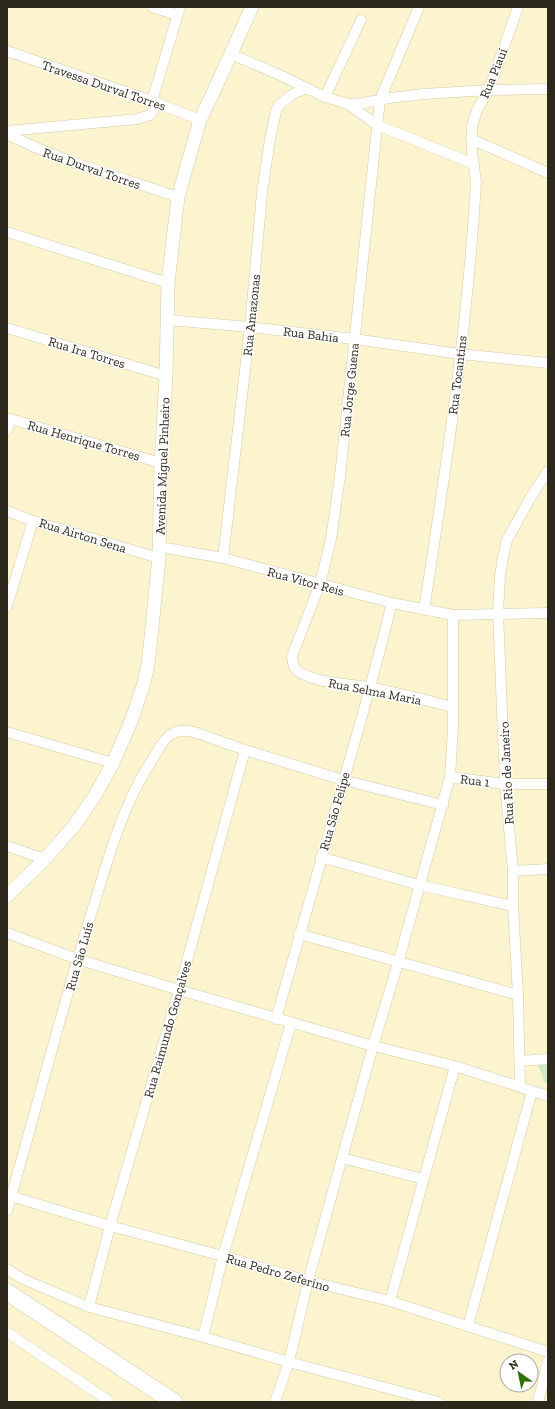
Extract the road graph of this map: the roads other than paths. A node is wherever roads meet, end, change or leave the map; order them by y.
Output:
1 (152, 7) edge
2 (252, 7) edge
3 (419, 7) edge
4 (518, 7) edge
5 (178, 11) edge
6 (362, 20) dead end
7 (7, 51) edge
8 (231, 54) junction
9 (306, 88) junction
10 (548, 89) edge
11 (489, 90) junction
12 (325, 97) junction
13 (380, 100) junction
14 (155, 102) junction
15 (348, 104) junction
16 (200, 120) junction
17 (377, 125) junction
18 (7, 131) edge
19 (7, 134) edge
20 (471, 139) junction
21 (474, 164) junction
22 (548, 173) edge
23 (178, 197) junction
24 (7, 232) edge
25 (168, 283) junction
26 (168, 320) junction
27 (250, 327) junction
28 (7, 328) edge
29 (354, 339) junction
30 (460, 354) junction
31 (548, 363) edge
32 (166, 376) junction
33 (9, 418) edge
34 (7, 430) edge
35 (161, 463) junction
36 (548, 471) edge
37 (7, 511) edge
38 (33, 521) junction
39 (159, 553) junction
40 (223, 558) junction
41 (320, 584) junction
42 (392, 604) junction
43 (7, 606) edge
44 (424, 610) junction
45 (498, 613) junction
46 (548, 613) edge
47 (453, 615) junction
48 (298, 672) joint
49 (370, 688) junction
50 (452, 707) junction
51 (7, 732) edge
52 (245, 750) junction
53 (113, 763) junction
54 (450, 777) junction
55 (343, 780) junction
56 (505, 784) junction
57 (548, 784) edge
58 (443, 805) junction
59 (7, 846) edge
60 (321, 857) junction
61 (45, 859) junction
62 (548, 870) edge
63 (512, 871) junction
64 (419, 885) junction
65 (7, 896) edge
66 (513, 906) junction
67 (7, 933) edge
68 (299, 934) junction
69 (77, 959) junction
70 (398, 963) junction
71 (179, 990) junction
72 (518, 995) junction
73 (276, 1019) junction
74 (291, 1023) junction
75 (373, 1046) junction
76 (548, 1059) edge
77 (520, 1061) junction
78 (455, 1066) junction
79 (520, 1087) junction
80 (532, 1091) junction
81 (548, 1096) edge
82 (342, 1158) junction
83 (423, 1179) junction
84 (9, 1195) edge
85 (7, 1211) edge
86 (110, 1226) junction
87 (223, 1256) junction
88 (7, 1269) edge
89 (308, 1281) junction
90 (7, 1292) edge
91 (390, 1301) junction
92 (89, 1307) junction
93 (468, 1326) junction
94 (7, 1332) edge
95 (203, 1337) junction
96 (548, 1352) edge
97 (548, 1361) edge
98 (289, 1362) junction
99 (110, 1402) edge
100 (174, 1402) edge
101 (275, 1402) edge
102 (438, 1402) edge
103 (538, 1402) edge

1 - 5 street
2 - 8 street, Avenida Miguel Pinheiro
3 - 13 street, Rua Jorge Guena
4 - 11 street, Rua Piauí
5 - 14 street
6 - 12 street
7 - 14 street, Travessa Durval Torres
8 - 9 street
8 - 16 street, Avenida Miguel Pinheiro
9 - 12 street
9 - 27 street, Rua Amazonas
10 - 11 street
11 - 13 street
11 - 20 street, Rua Piauí
12 - 15 street
13 - 15 street
13 - 17 street, Rua Jorge Guena
14 - 16 street, Travessa Durval Torres
14 - 18 street, Rua Durval Torres
15 - 17 street
16 - 23 street, Avenida Miguel Pinheiro
17 - 21 street
17 - 29 street, Rua Jorge Guena
19 - 23 street, Rua Durval Torres
20 - 21 street, Rua Tocantins
20 - 22 street
21 - 30 street, Rua Tocantins
23 - 25 street, Avenida Miguel Pinheiro
24 - 25 street
25 - 26 street, Avenida Miguel Pinheiro
26 - 27 street, Rua Bahia
26 - 32 street, Avenida Miguel Pinheiro
27 - 29 street, Rua Bahia
27 - 40 street, Rua Amazonas
28 - 32 street, Rua Ira Torres
29 - 30 street, Rua Bahia
29 - 41 street, Rua Jorge Guena
30 - 31 street, Rua Bahia
30 - 44 street, Rua Tocantins
32 - 35 street, Avenida Miguel Pinheiro
33 - 34 street
33 - 35 street, Rua Henrique Torres
35 - 39 street, Avenida Miguel Pinheiro
36 - 45 street, Rua Rio de Janeiro
37 - 38 street, Rua Airton Sena
38 - 39 street, Rua Airton Sena
38 - 43 street
39 - 40 street, Rua Vitor Reis
39 - 53 street, Avenida Miguel Pinheiro
40 - 41 street, Rua Vitor Reis
41 - 42 street, Rua Vitor Reis
41 - 48 street, Rua Jorge Guena
42 - 44 street, Rua Vitor Reis
42 - 49 street, Rua São Felipe
44 - 47 street, Rua Vitor Reis
45 - 46 street, Rua Vitor Reis
45 - 47 street, Rua Vitor Reis
45 - 56 street, Rua Rio de Janeiro
47 - 50 street
48 - 49 street, Rua Selma Maria
49 - 50 street, Rua Selma Maria
49 - 55 street, Rua São Felipe
50 - 54 street
51 - 53 street
52 - 55 street
52 - 69 street, Rua São Luís
52 - 71 street, Rua Raimundo Gonçalves
53 - 61 street, Avenida Miguel Pinheiro
54 - 56 street, Rua 1
54 - 58 street
55 - 58 street
55 - 60 street, Rua São Felipe
56 - 57 street, Rua 1
56 - 63 street, Rua Rio de Janeiro
58 - 64 street
59 - 61 street
60 - 64 street
60 - 68 street, Rua São Felipe
61 - 65 street, Avenida Miguel Pinheiro
62 - 63 street
63 - 66 street, Rua Rio de Janeiro
64 - 66 street
64 - 70 street
66 - 72 street, Rua Rio de Janeiro
67 - 69 street
68 - 70 street
68 - 73 street, Rua São Felipe
69 - 71 street
69 - 84 street, Rua São Luís
70 - 72 street
70 - 75 street
71 - 73 street
71 - 86 street, Rua Raimundo Gonçalves
72 - 77 street, Rua Rio de Janeiro
73 - 74 street
74 - 75 street
74 - 87 street
75 - 78 street
75 - 82 street
76 - 77 street
77 - 79 street, Rua Rio de Janeiro
78 - 79 street
78 - 83 street
79 - 80 street
80 - 81 street
80 - 93 street
82 - 83 street
82 - 89 street
83 - 91 street
84 - 85 street, Rua São Luís
84 - 86 street, Rua Pedro Zeferino
86 - 87 street, Rua Pedro Zeferino
86 - 92 street, Rua Raimundo Gonçalves
87 - 89 street, Rua Pedro Zeferino
87 - 95 street
88 - 92 street
89 - 91 street, Rua Pedro Zeferino
89 - 98 street
90 - 100 highway
91 - 93 street, Rua Pedro Zeferino
92 - 95 street
93 - 96 street, Rua Pedro Zeferino
94 - 99 street
95 - 98 street
97 - 103 street
98 - 101 street
98 - 102 street

